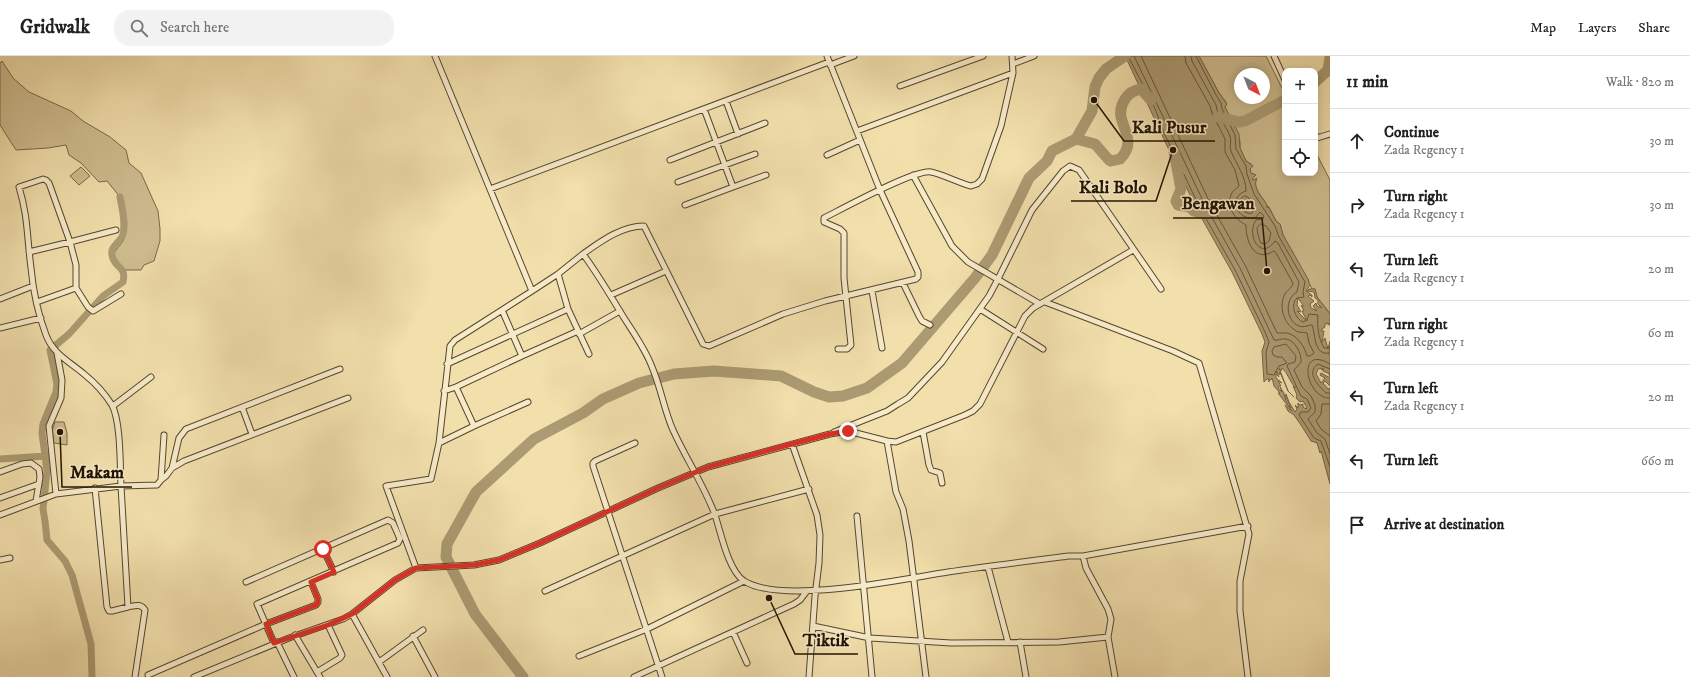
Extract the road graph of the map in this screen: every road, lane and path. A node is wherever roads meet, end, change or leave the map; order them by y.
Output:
1 (435, 56) edge
2 (827, 56) edge
3 (854, 56) edge
4 (983, 56) edge
5 (1012, 56) edge
6 (1034, 56) edge
7 (1274, 56) edge
8 (830, 64) junction
9 (1013, 64) junction
10 (1013, 73) junction
11 (1282, 73) edge
12 (900, 86) dead end
13 (726, 101) junction
14 (704, 109) junction
15 (765, 123) dead end
16 (857, 131) junction
17 (738, 134) junction
18 (1330, 134) edge
19 (1318, 138) edge
20 (860, 140) junction
21 (716, 142) junction
22 (755, 154) dead end
23 (827, 155) dead end
24 (670, 160) dead end
25 (725, 165) junction
26 (766, 175) dead end
27 (912, 175) junction
28 (678, 182) dead end
29 (733, 187) junction
30 (490, 189) junction
31 (880, 190) junction
32 (685, 205) dead end
33 (116, 230) dead end
34 (70, 242) junction
35 (1133, 250) junction
36 (29, 252) junction
37 (583, 254) junction
38 (666, 271) junction
39 (558, 274) junction
40 (998, 280) junction
41 (903, 283) junction
42 (33, 286) junction
43 (76, 288) junction
44 (1161, 289) dead end
45 (872, 290) junction
46 (532, 291) junction
47 (121, 294) dead end
48 (611, 295) junction
49 (847, 296) junction
50 (0, 299) edge
51 (37, 302) junction
52 (1042, 303) junction
53 (568, 309) junction
54 (980, 309) junction
55 (502, 310) junction
56 (620, 311) junction
57 (41, 318) junction
58 (930, 325) dead end
59 (0, 328) edge
60 (1016, 331) junction
61 (578, 333) junction
62 (512, 334) junction
63 (882, 348) dead end
64 (838, 349) dead end
65 (1043, 349) dead end
66 (55, 350) junction
67 (589, 354) dead end
68 (522, 356) junction
69 (447, 364) junction
70 (340, 369) dead end
71 (151, 377) dead end
72 (456, 387) junction
73 (444, 390) junction
74 (348, 398) dead end
75 (528, 402) dead end
76 (113, 406) junction
77 (242, 406) junction
78 (474, 426) junction
79 (923, 432) junction
80 (252, 434) junction
81 (830, 434) junction
82 (164, 435) dead end
83 (887, 441) junction
84 (439, 443) junction
85 (635, 443) dead end
86 (792, 444) junction
87 (172, 468) junction
88 (0, 472) edge
89 (696, 472) junction
90 (161, 480) junction
91 (942, 483) dead end
92 (39, 484) junction
93 (121, 486) junction
94 (95, 488) junction
95 (809, 489) junction
96 (53, 495) junction
97 (0, 498) edge
98 (36, 501) junction
99 (608, 510) junction
100 (715, 514) junction
101 (0, 515) edge
102 (857, 516) dead end
103 (1248, 526) junction
104 (323, 549) junction
105 (622, 556) junction
106 (1083, 556) junction
107 (10, 558) dead end
108 (0, 560) edge
109 (988, 567) junction
110 (416, 568) junction
111 (334, 572) junction
112 (914, 577) junction
113 (744, 581) junction
114 (246, 582) dead end
115 (311, 582) junction
116 (864, 586) junction
117 (816, 590) junction
118 (545, 591) dead end
119 (807, 591) junction
120 (128, 607) junction
121 (352, 614) junction
122 (266, 624) junction
123 (328, 625) junction
124 (813, 626) junction
125 (647, 629) junction
126 (423, 630) dead end
127 (733, 632) junction
128 (295, 635) junction
129 (413, 636) junction
130 (1108, 637) junction
131 (870, 638) junction
132 (921, 640) junction
133 (1008, 642) junction
134 (1020, 642) junction
135 (276, 643) junction
136 (580, 656) dead end
137 (379, 662) junction
138 (747, 664) dead end
139 (659, 666) junction
140 (317, 672) junction
141 (148, 675) dead end
142 (135, 677) edge
143 (194, 677) edge
144 (294, 677) edge
145 (320, 677) edge
146 (388, 677) edge
147 (435, 677) edge
148 (634, 677) edge
149 (662, 677) edge
150 (809, 677) edge
151 (872, 677) edge
152 (926, 677) edge
153 (1026, 677) edge
154 (1115, 677) edge
155 (1248, 677) edge

1 - 30 street
2 - 8 street
3 - 8 street
4 - 12 street
5 - 9 street
6 - 9 street
7 - 11 street
8 - 13 street
8 - 16 street
9 - 10 street
10 - 16 street
10 - 27 street
13 - 14 street
13 - 17 street
14 - 21 street
14 - 30 street
15 - 17 street
16 - 20 street
17 - 21 street
18 - 19 street
20 - 23 street
20 - 31 street
21 - 24 street
21 - 25 street
22 - 25 street
25 - 28 street
25 - 29 street
26 - 29 street
27 - 31 street
27 - 40 street
29 - 32 street
30 - 46 street
31 - 41 street
31 - 49 street
33 - 34 street
34 - 36 street
34 - 36 street
34 - 43 street
35 - 40 street
35 - 44 street
35 - 52 street
36 - 42 street
37 - 38 street
37 - 39 street
37 - 48 street
38 - 48 street
38 - 49 street
39 - 46 street
39 - 53 street
40 - 52 street
40 - 54 street
41 - 45 street
41 - 58 street
42 - 50 street
42 - 51 street
43 - 47 street
43 - 51 street
45 - 49 street
45 - 63 street
46 - 55 street
48 - 56 street
49 - 64 street
51 - 57 street
52 - 60 street
52 - 103 street
53 - 61 street
53 - 62 street
54 - 60 street
54 - 81 street
55 - 62 street
55 - 69 street
56 - 61 street
56 - 89 street
57 - 59 street
57 - 66 street
60 - 65 street
60 - 79 street
61 - 67 street
61 - 68 street
62 - 68 street
62 - 69 street
66 - 76 street
66 - 96 street
68 - 72 street
69 - 73 street
70 - 77 street
71 - 76 street
72 - 73 street
72 - 78 street
73 - 84 street
74 - 80 street
75 - 78 street
76 - 93 street
77 - 80 street
77 - 87 street
78 - 84 street
79 - 83 street
79 - 91 street
80 - 87 street
81 - 83 street
81 - 86 street
82 - 90 street
83 - 112 street
84 - 110 street
85 - 99 street
86 - 89 street
86 - 95 street
87 - 90 street
88 - 92 street
89 - 99 street
89 - 100 street
90 - 93 street
92 - 97 street
92 - 98 street
93 - 94 street
93 - 120 street
94 - 96 street
94 - 120 street
95 - 100 street
95 - 117 street
96 - 98 street
98 - 101 street
99 - 105 street
99 - 110 street
100 - 105 street
100 - 113 street
102 - 116 street
103 - 106 street
103 - 155 street
104 - 111 street
104 - 111 street
104 - 114 street
105 - 118 street
105 - 125 street
106 - 109 street
106 - 130 street
107 - 108 street
109 - 112 street
109 - 133 street
110 - 121 street
111 - 115 street
112 - 116 street
112 - 132 street
113 - 119 street
113 - 125 street
115 - 122 street
115 - 122 street
116 - 117 street
116 - 131 street
117 - 119 street
117 - 124 street
119 - 127 street
120 - 142 street
121 - 123 street
121 - 137 street
122 - 135 street
122 - 141 street
123 - 128 street
123 - 140 street
124 - 131 street
124 - 150 street
125 - 136 street
125 - 139 street
126 - 129 street
127 - 138 street
127 - 139 street
128 - 135 street
128 - 140 street
129 - 137 street
129 - 147 street
130 - 134 street
130 - 154 street
131 - 132 street
131 - 151 street
132 - 133 street
132 - 152 street
133 - 134 street
134 - 153 street
135 - 143 street
135 - 144 street
137 - 146 street
139 - 148 street
139 - 149 street
140 - 145 street

